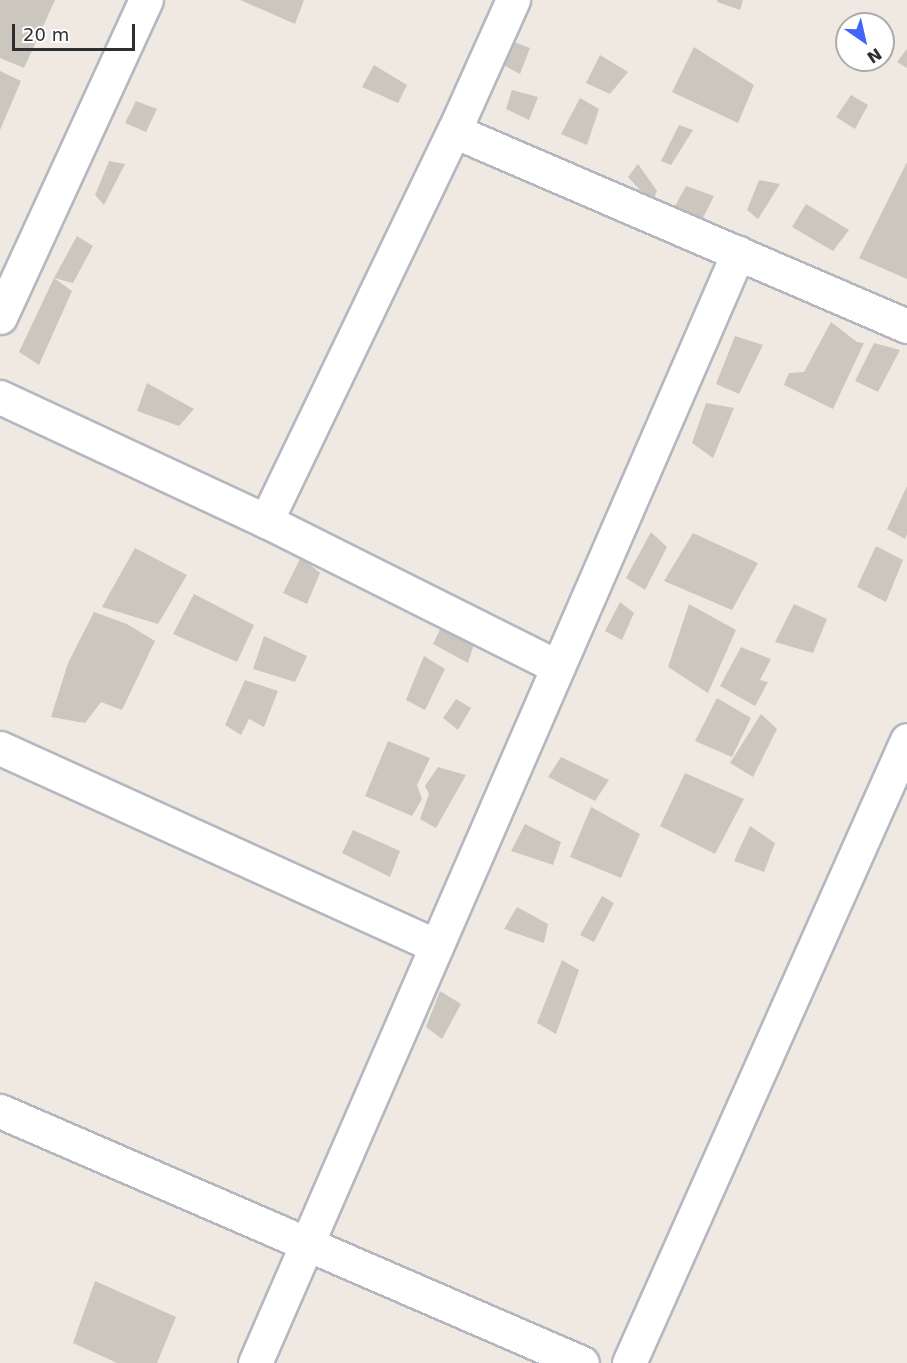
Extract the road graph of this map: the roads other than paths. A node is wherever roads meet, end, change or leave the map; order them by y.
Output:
1 (146, 0) edge
2 (513, 0) edge
3 (454, 131) junction
4 (738, 253) junction
5 (0, 317) edge
6 (907, 326) edge
7 (0, 397) edge
8 (266, 521) junction
9 (557, 667) junction
10 (907, 740) edge
11 (0, 748) edge
12 (436, 946) junction
13 (0, 1111) edge
14 (308, 1244) junction
15 (255, 1363) edge
16 (582, 1363) edge
17 (629, 1363) edge

1 - 5 street
2 - 3 street
3 - 4 street
3 - 8 street
4 - 6 street
4 - 9 street
7 - 8 street
8 - 9 street
9 - 12 street
10 - 17 street
11 - 12 street
12 - 14 street
13 - 14 street
14 - 15 street
14 - 16 street

